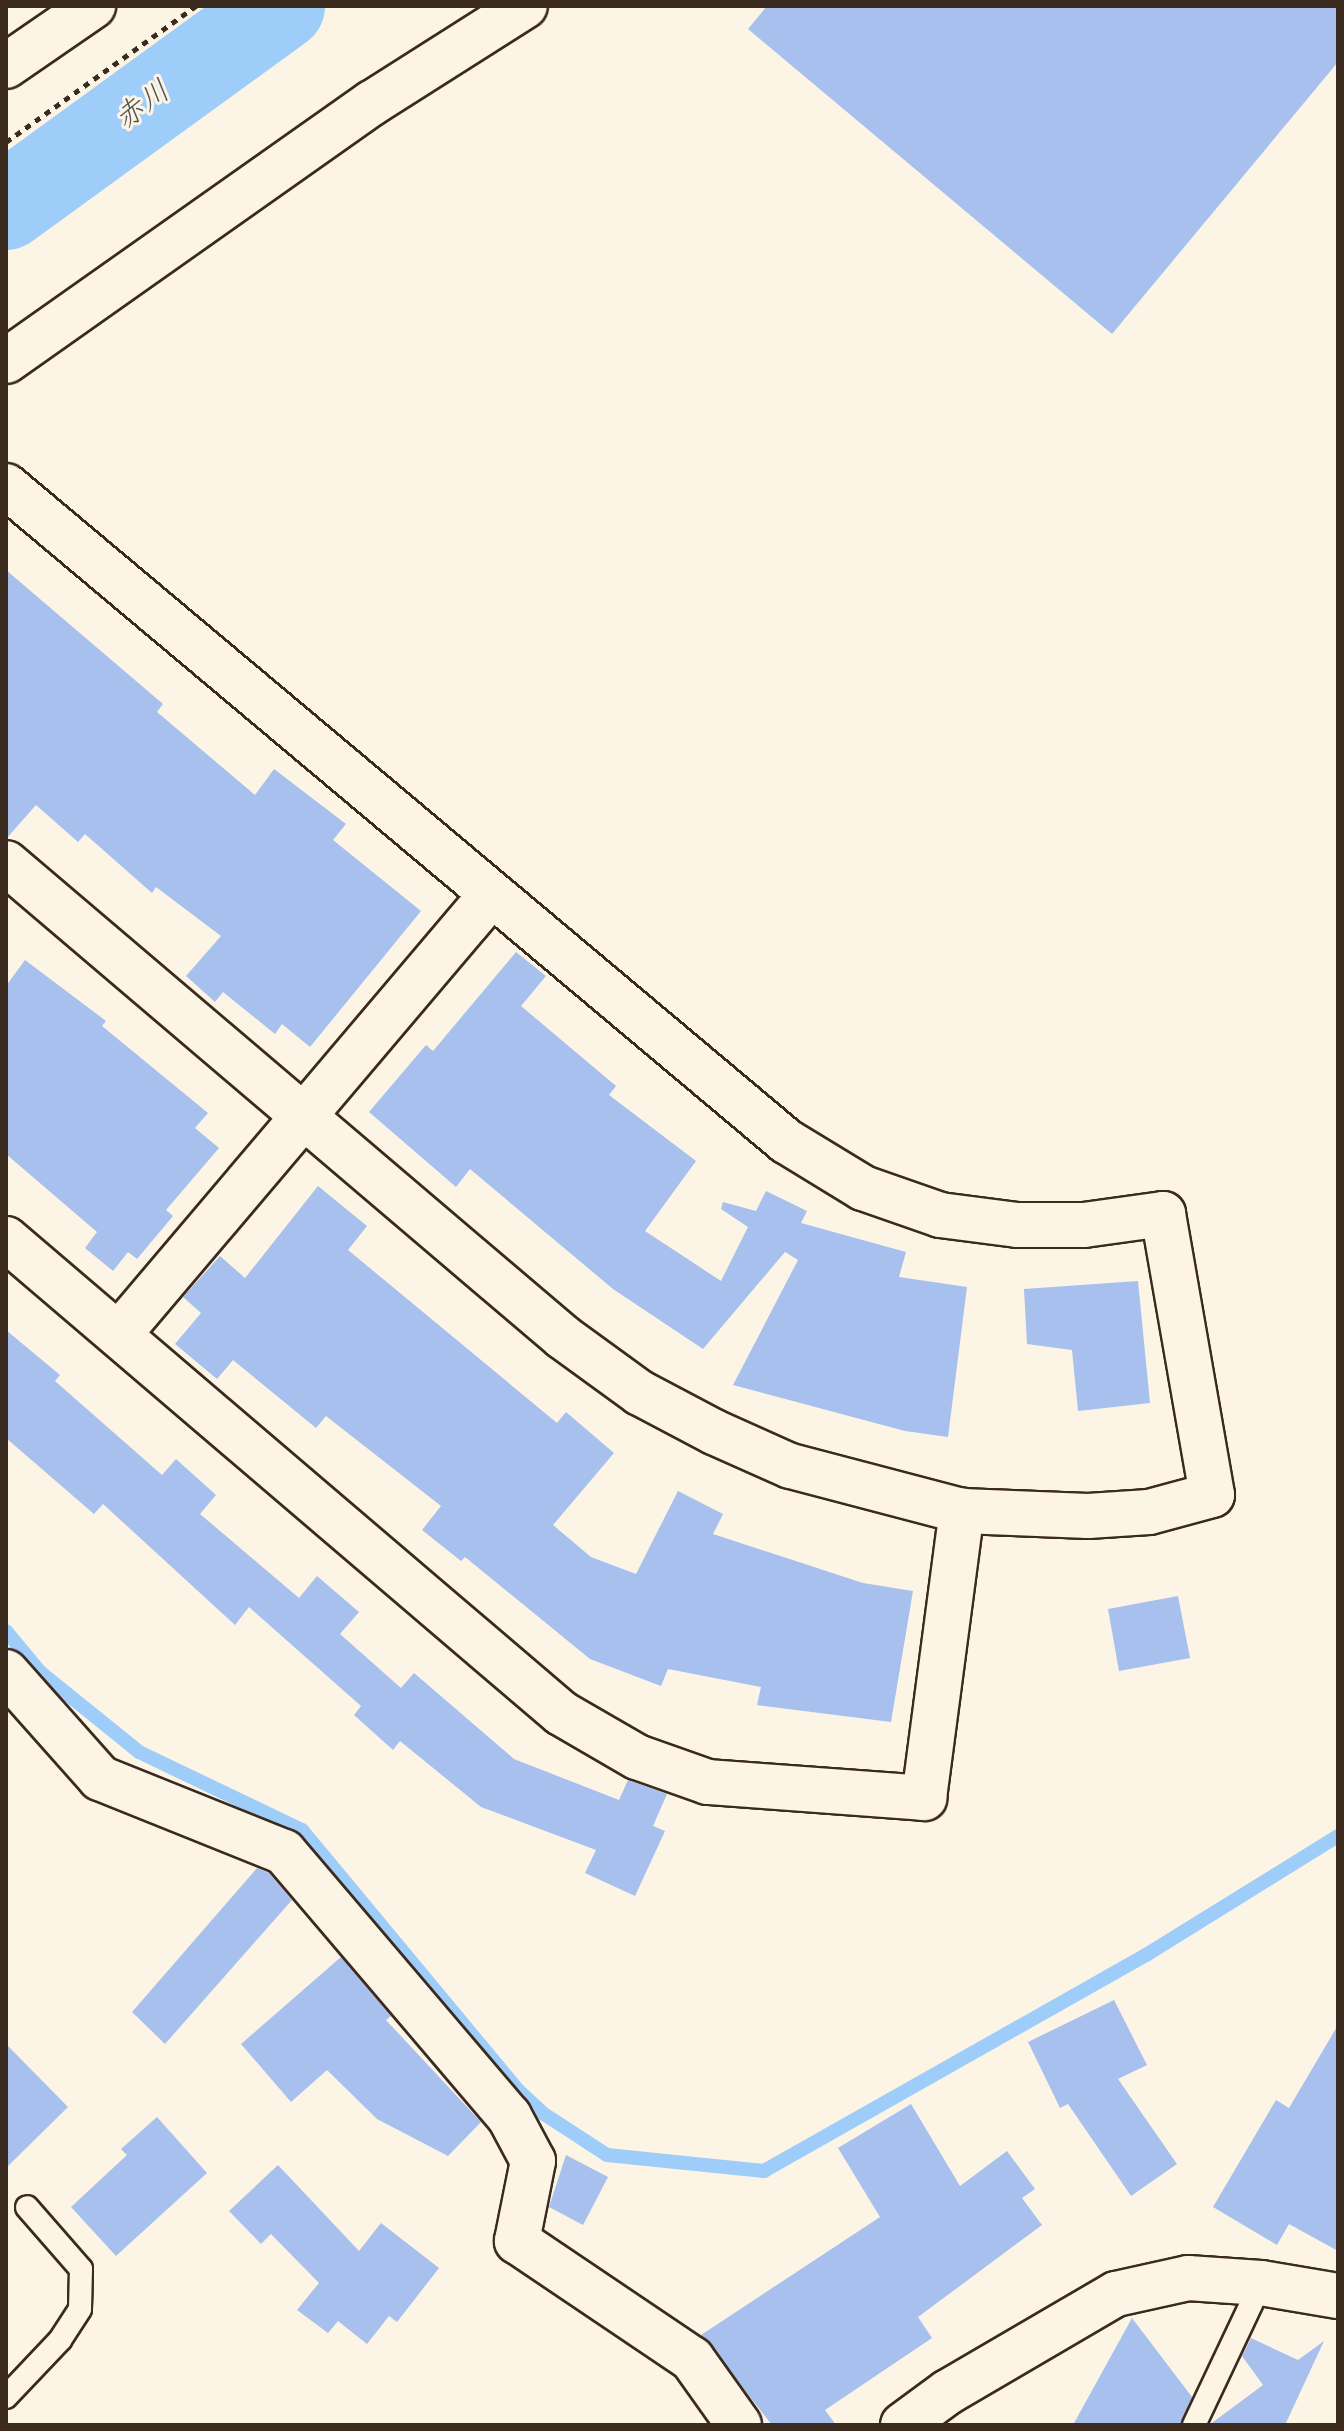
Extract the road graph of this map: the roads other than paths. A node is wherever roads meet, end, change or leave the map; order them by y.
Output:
1 (93, 6) edge
2 (525, 6) edge
3 (6, 66) edge
4 (6, 361) edge
5 (6, 486) edge
6 (6, 863) edge
7 (491, 895) junction
8 (303, 1116) junction
9 (6, 1239) edge
10 (119, 1334) junction
11 (962, 1511) junction
12 (6, 1672) edge
13 (27, 2207) dead end
14 (1261, 2283) junction
15 (1338, 2296) edge
16 (6, 2397) edge
17 (739, 2425) edge
18 (903, 2425) edge
19 (1194, 2425) edge

1 - 3 street
2 - 4 street
5 - 7 street
6 - 8 street
7 - 8 street
7 - 11 street
8 - 10 street
8 - 11 street
9 - 10 street
10 - 11 street
12 - 17 street
13 - 16 lane
14 - 15 street
14 - 18 street
14 - 19 lane

